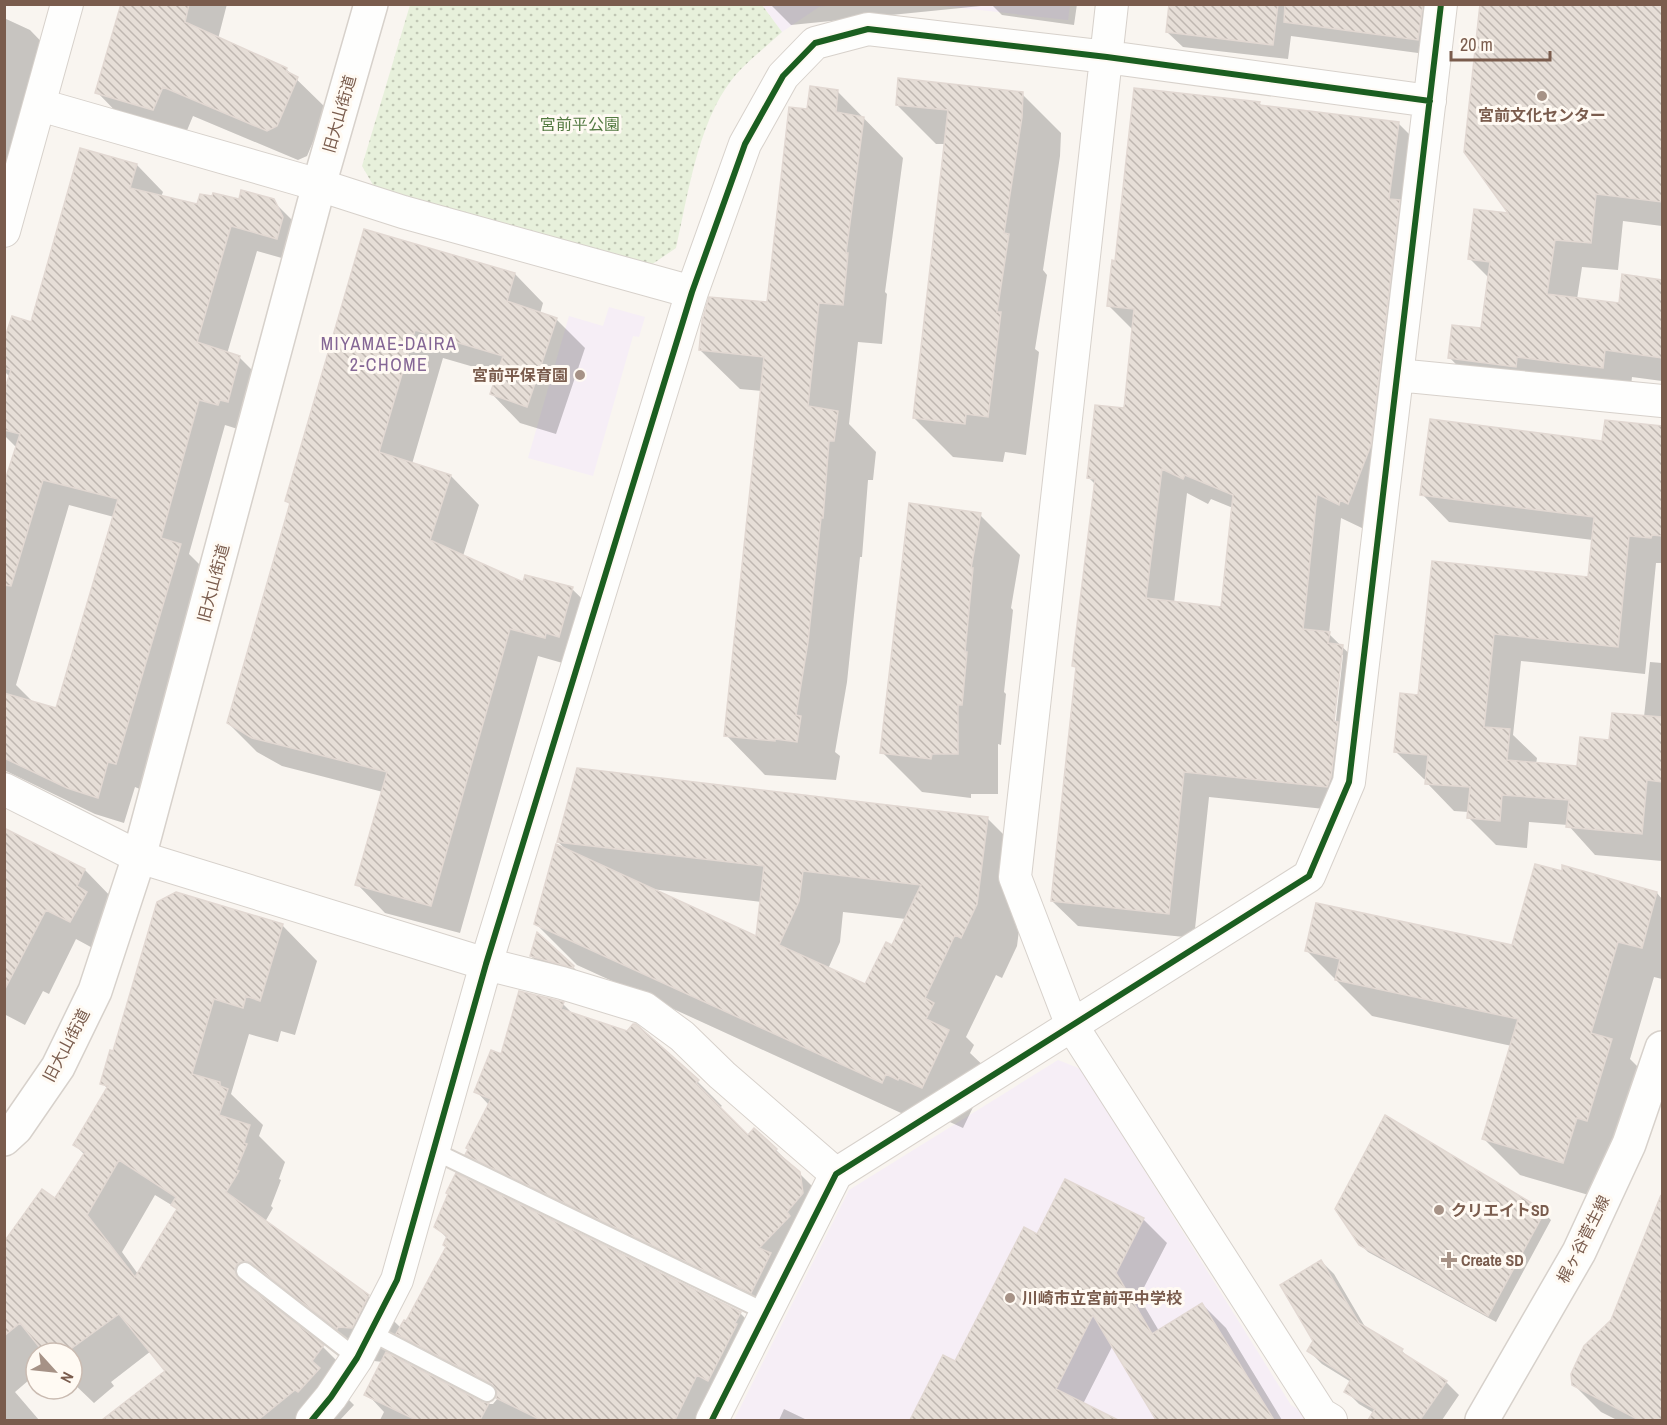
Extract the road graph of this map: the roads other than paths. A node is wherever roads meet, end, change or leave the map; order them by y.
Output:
1 (67, 4) edge
2 (370, 4) edge
3 (1112, 4) edge
4 (1441, 4) edge
5 (1107, 57) junction
6 (1430, 101) junction
7 (40, 105) junction
8 (319, 185) junction
9 (4, 231) edge
10 (692, 292) junction
11 (1397, 375) junction
12 (1662, 401) edge
13 (4, 789) edge
14 (139, 857) junction
15 (486, 964) junction
16 (1072, 1026) junction
17 (1662, 1048) edge
18 (4, 1139) edge
19 (434, 1151) junction
20 (836, 1174) junction
21 (245, 1271) dead end
22 (766, 1312) junction
23 (363, 1345) junction
24 (487, 1393) dead end
25 (312, 1420) edge
26 (712, 1420) edge
27 (1331, 1420) edge
28 (1482, 1420) edge

1 - 7 street
2 - 8 street, 旧大山街道
3 - 5 street
4 - 6 street
5 - 6 street
5 - 10 street
5 - 16 street
6 - 11 street
7 - 8 street
7 - 9 street
8 - 10 street
8 - 14 street, 旧大山街道
10 - 15 street
11 - 12 street
11 - 16 street
13 - 14 street
14 - 15 street
14 - 18 street, 旧大山街道
15 - 19 street
15 - 20 street
16 - 20 street
16 - 27 street
17 - 28 street, 梶ヶ谷菅生線
19 - 22 lane
19 - 23 street
20 - 22 street
21 - 23 lane
22 - 26 street
23 - 24 lane
23 - 25 street

